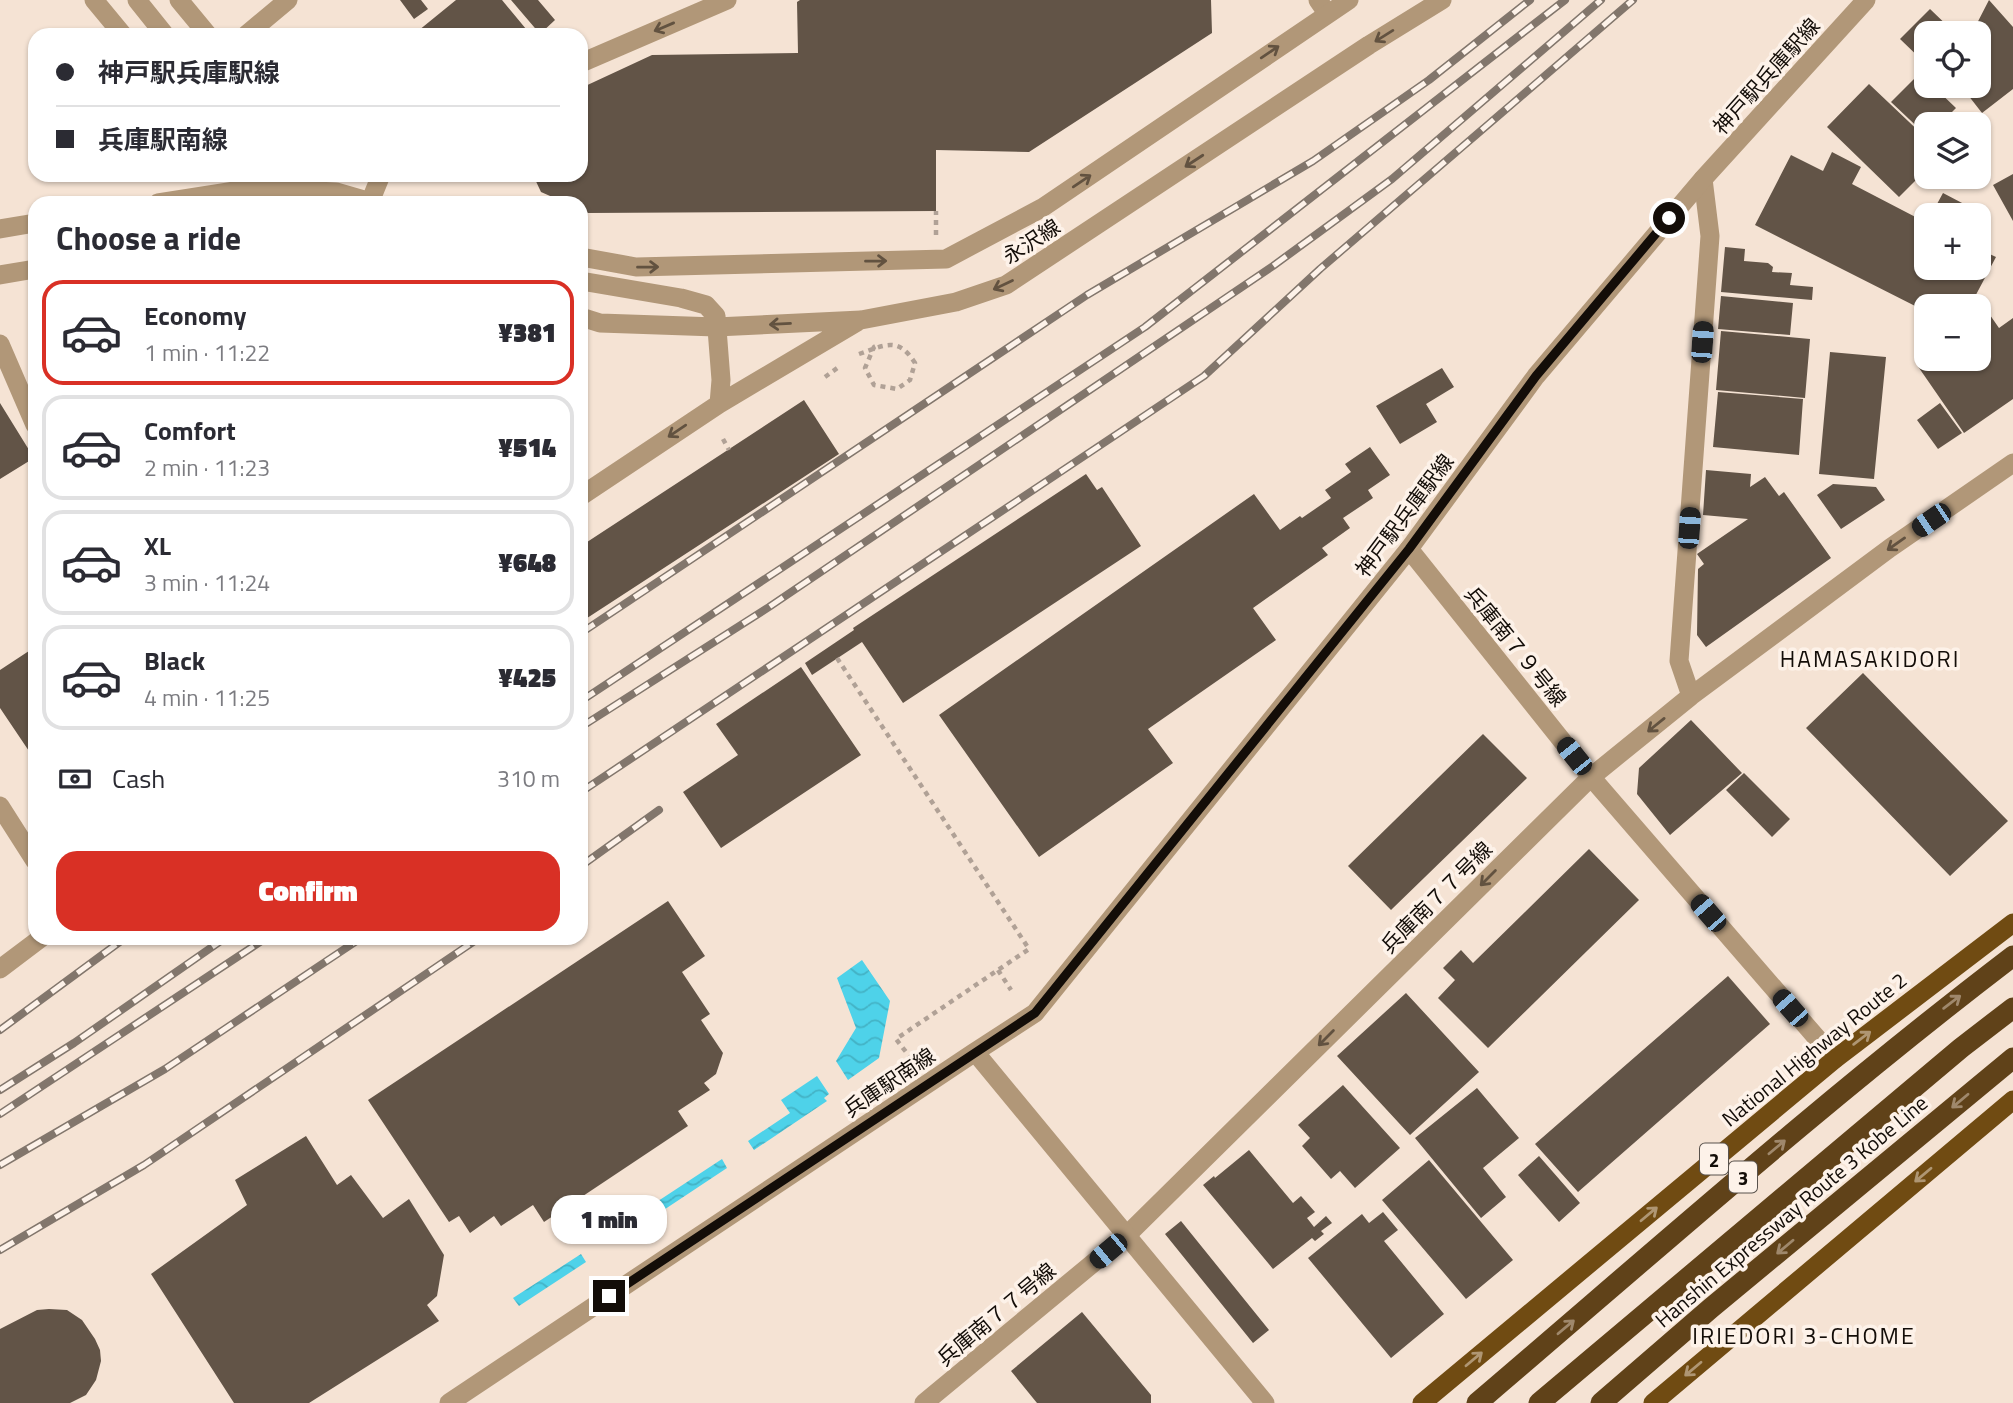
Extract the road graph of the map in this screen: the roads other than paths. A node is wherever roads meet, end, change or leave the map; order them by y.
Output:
1 (94, 0) edge
2 (136, 0) edge
3 (179, 0) edge
4 (288, 0) edge
5 (727, 0) edge
6 (1349, 0) edge
7 (1442, 0) edge
8 (1866, 0) edge
9 (1322, 6) edge
10 (117, 28) edge
11 (159, 28) edge
12 (202, 28) edge
13 (254, 28) edge
14 (588, 60) edge
15 (1703, 179) junction
16 (254, 189) edge
17 (233, 190) edge
18 (198, 196) edge
19 (350, 196) edge
20 (28, 224) edge
21 (0, 229) edge
22 (588, 258) edge
23 (28, 270) edge
24 (0, 275) edge
25 (588, 282) edge
26 (588, 319) edge
27 (861, 320) junction
28 (716, 327) junction
29 (0, 344) edge
30 (719, 404) junction
31 (28, 409) edge
32 (2013, 463) edge
33 (588, 491) edge
34 (1409, 549) junction
35 (1691, 696) junction
36 (1591, 776) junction
37 (0, 806) edge
38 (28, 850) edge
39 (2013, 923) edge
40 (32, 945) edge
41 (2013, 956) edge
42 (0, 969) edge
43 (2013, 1008) edge
44 (975, 1052) junction
45 (2013, 1058) edge
46 (1835, 1059) junction
47 (2013, 1100) edge
48 (1127, 1235) junction
49 (449, 1403) edge
50 (924, 1403) edge
51 (1265, 1403) edge
52 (1422, 1403) edge
53 (1477, 1403) edge
54 (1539, 1403) edge
55 (1601, 1403) edge
56 (1653, 1403) edge

1 - 10 street
2 - 11 street
3 - 12 street
4 - 13 street
5 -> 14 street
6 - 9 street, 永沢線
7 -> 27 street, 永沢線
8 - 15 street, 神戸駅兵庫駅線
22 -> 9 street, 永沢線
15 - 34 street, 神戸駅兵庫駅線
15 - 35 street
16 - 17 street
16 - 19 street
17 - 18 street
20 - 21 street
23 - 24 street
25 - 28 street
26 - 28 street, 永沢線
27 -> 28 street, 永沢線
27 - 30 street
28 - 30 street
29 - 31 street
30 -> 33 street
32 -> 35 street, 兵庫南７７号線
34 - 36 street, 兵庫南７９号線
34 - 44 street, 神戸駅兵庫駅線
35 -> 36 street, 兵庫南７７号線
36 - 46 street, 兵庫南７９号線
36 -> 48 street, 兵庫南７７号線
37 - 38 street
46 -> 39 highway, National Highway Route 2 / 2
40 - 42 street
53 -> 41 highway, 3
43 - 54 highway, 3
44 - 48 street
44 - 49 street, 兵庫駅南線
45 -> 55 highway, Hanshin Expressway Route 3 Kobe Line
52 -> 46 highway, National Highway Route 2 / 2
47 -> 56 highway
48 - 50 street, 兵庫南７７号線
48 - 51 street

